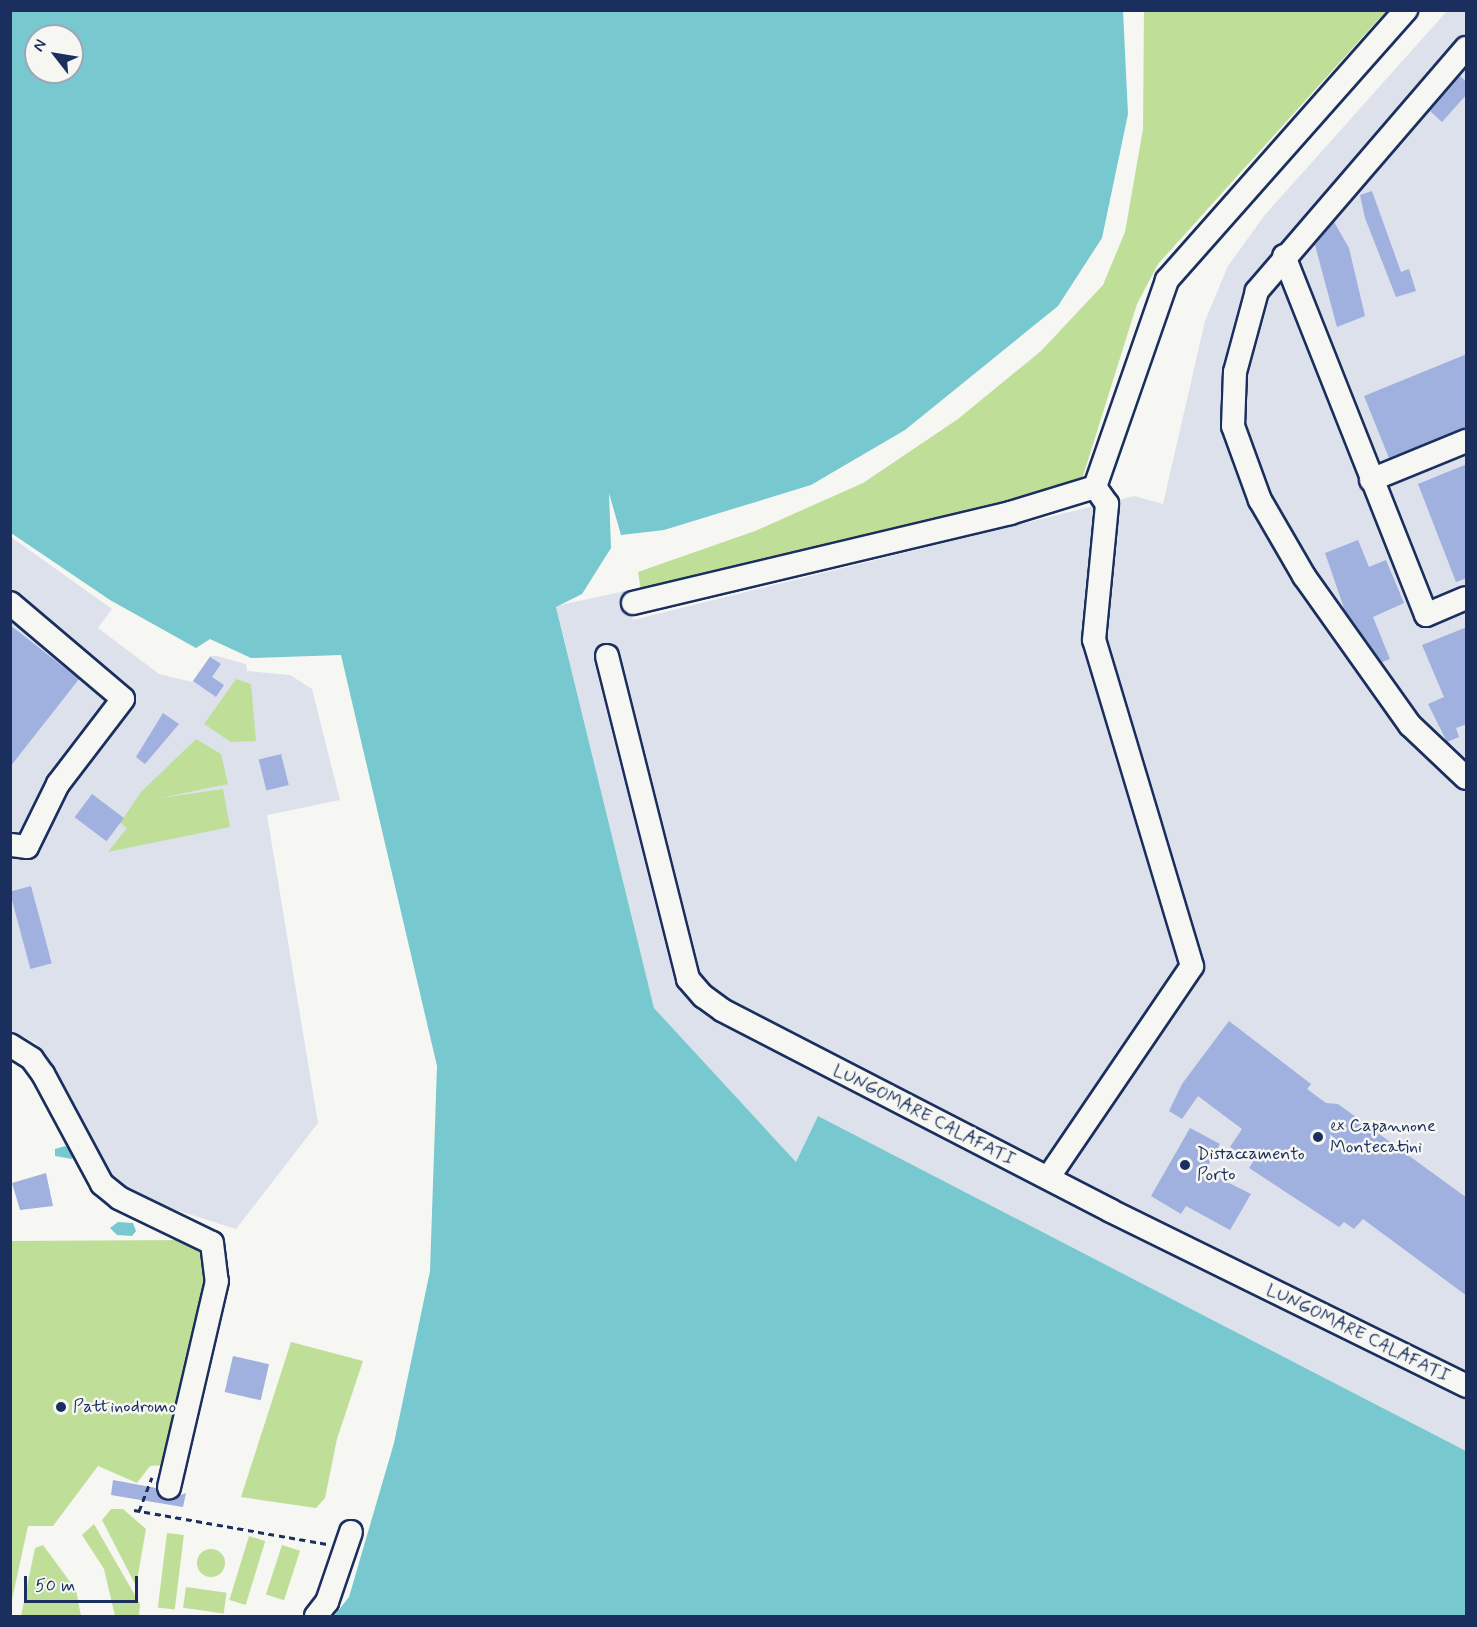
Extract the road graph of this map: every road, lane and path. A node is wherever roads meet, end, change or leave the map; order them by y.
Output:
1 (1406, 10) edge
2 (1467, 48) edge
3 (1284, 256) junction
4 (1467, 441) edge
5 (1371, 480) junction
6 (1095, 487) junction
7 (1467, 598) edge
8 (10, 603) edge
9 (633, 603) dead end
10 (607, 656) dead end
11 (1467, 778) edge
12 (10, 844) edge
13 (10, 1045) edge
14 (1048, 1178) junction
15 (1467, 1386) edge
16 (169, 1487) dead end
17 (134, 1510) dead end
18 (349, 1540) joint
19 (316, 1617) edge

1 - 6 street
2 - 3 street
3 - 5 street
3 - 11 street
4 - 5 street
5 - 7 street
6 - 9 street
6 - 14 street
8 - 12 street
10 - 14 street, LUNGOMARE CALAFATI
13 - 16 street
14 - 15 street, LUNGOMARE CALAFATI
17 - 18 path
18 - 19 street

